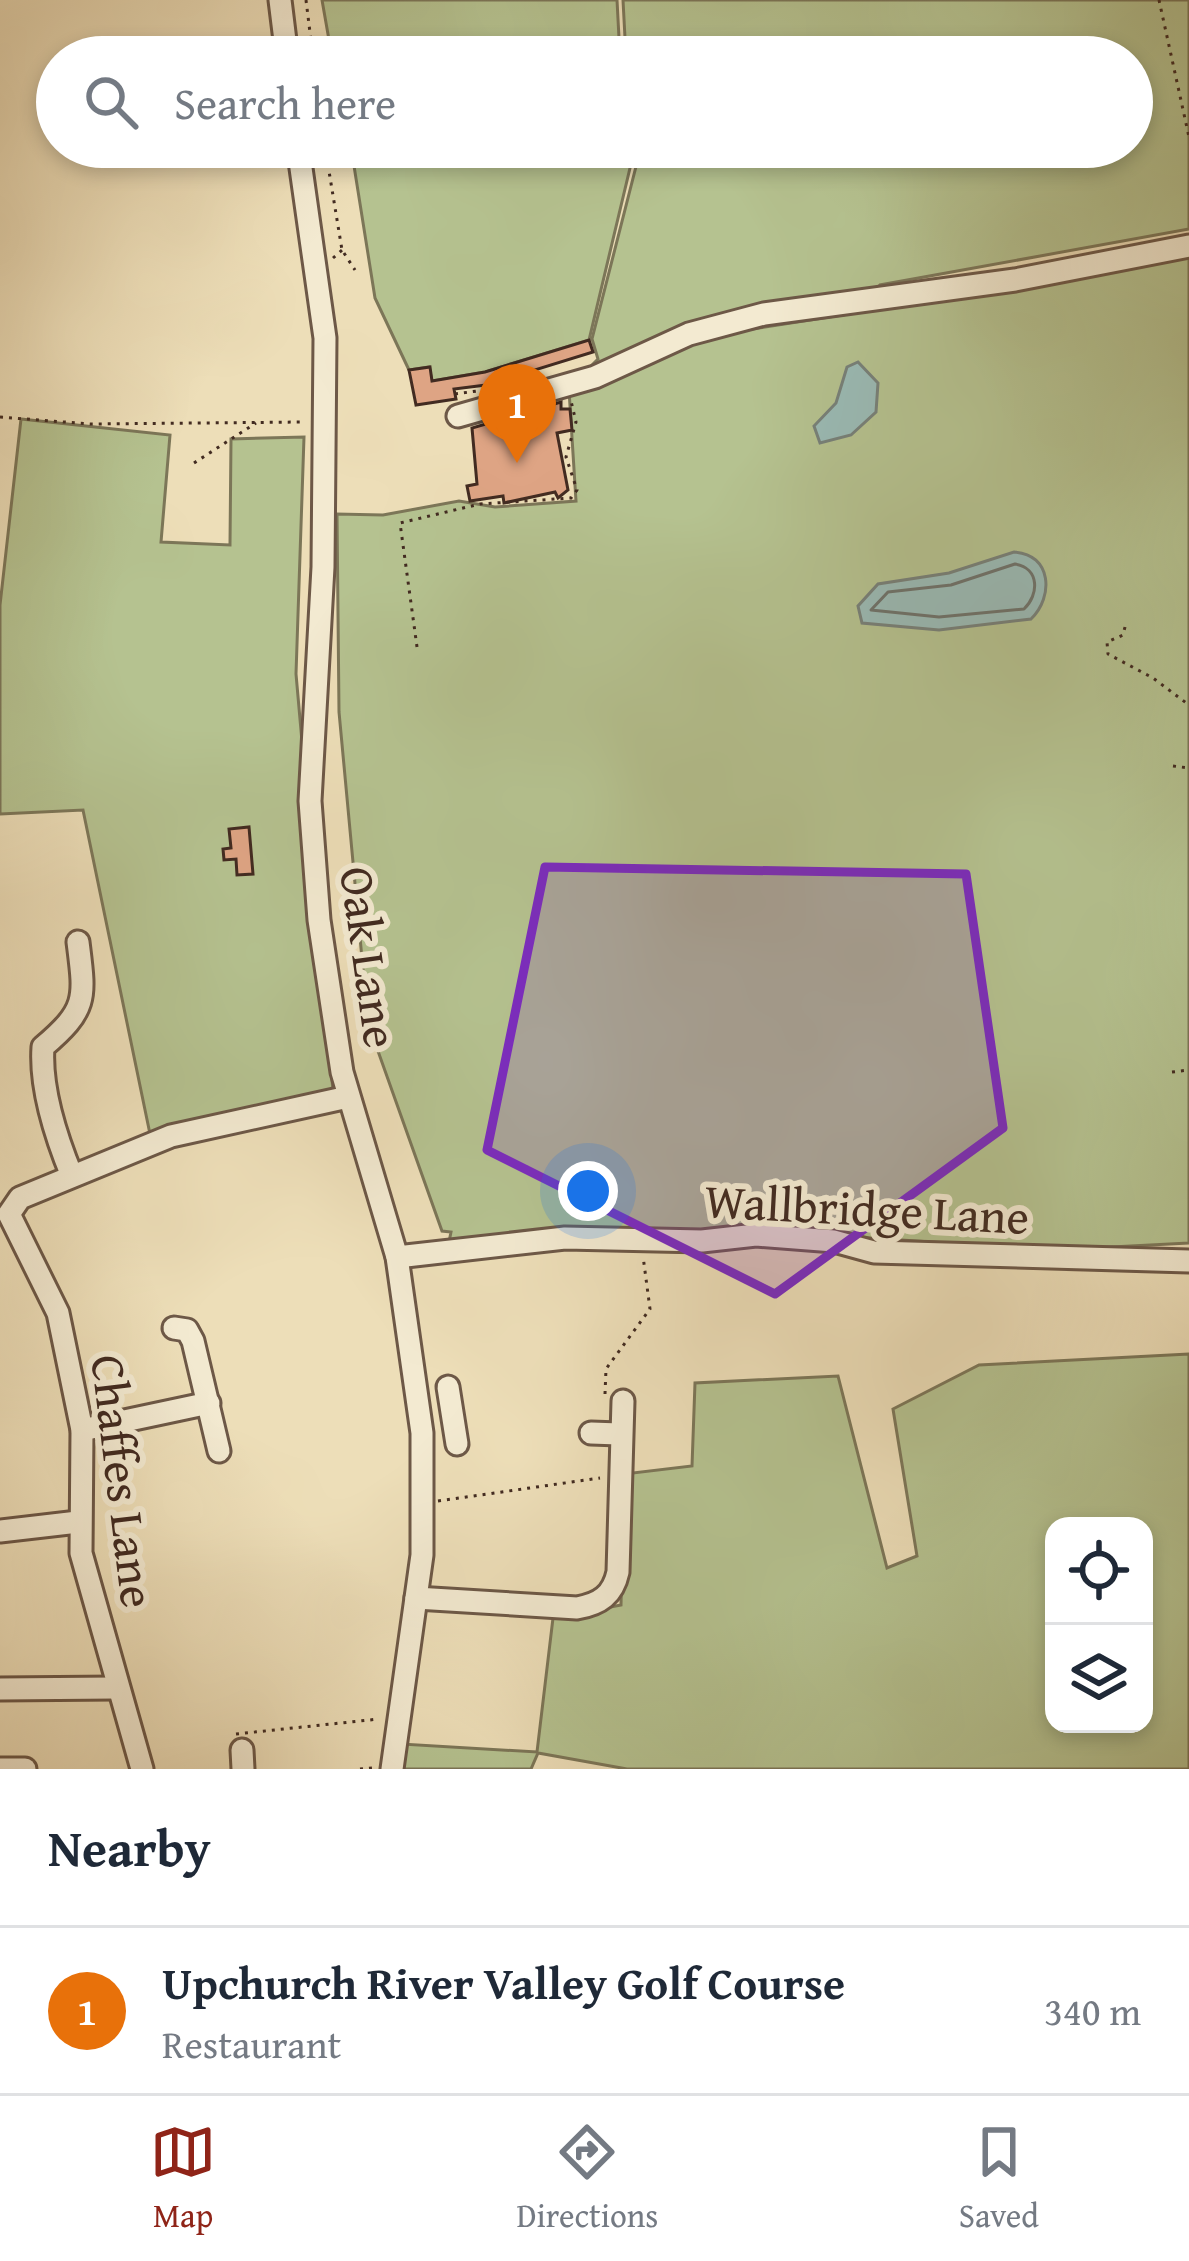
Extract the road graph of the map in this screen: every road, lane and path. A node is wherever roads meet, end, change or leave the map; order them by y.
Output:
1 (280, 0) edge
2 (306, 0) edge
3 (1159, 0) edge
4 (284, 36) edge
5 (310, 36) edge
6 (1189, 137) edge
7 (301, 168) edge
8 (328, 168) edge
9 (1189, 246) edge
10 (355, 270) dead end
11 (556, 386) junction
12 (458, 416) dead end
13 (0, 417) edge
14 (324, 421) junction
15 (257, 422) junction
16 (194, 464) dead end
17 (1125, 627) dead end
18 (417, 647) dead end
19 (1189, 705) edge
20 (1174, 766) dead end
21 (1189, 768) edge
22 (78, 942) dead end
23 (1189, 1070) edge
24 (1172, 1072) dead end
25 (348, 1097) junction
26 (72, 1176) junction
27 (5, 1211) edge
28 (641, 1240) junction
29 (397, 1258) junction
30 (1189, 1261) edge
31 (174, 1328) dead end
32 (448, 1387) dead end
33 (623, 1401) dead end
34 (209, 1403) junction
35 (453, 1416) junction
36 (422, 1422) junction
37 (82, 1430) junction
38 (605, 1434) junction
39 (457, 1444) dead end
40 (219, 1450) dead end
41 (604, 1478) dead end
42 (424, 1503) junction
43 (78, 1522) junction
44 (0, 1531) edge
45 (416, 1598) junction
46 (115, 1688) junction
47 (0, 1689) edge
48 (398, 1717) junction
49 (243, 1760) edge
50 (0, 1769) edge
51 (25, 1769) edge
52 (142, 1769) edge
53 (392, 1769) edge

1 - 4 street
2 - 5 path
3 - 6 path
7 - 14 street, Oak Lane
8 - 10 path
9 - 11 street
11 - 12 street
11 - 18 path
13 - 15 path
14 - 15 path
14 - 25 street, Oak Lane
15 - 16 path
17 - 19 path
20 - 21 path
22 - 26 street
23 - 24 path
25 - 26 street, Chaffes Lane
25 - 29 street, Oak Lane
26 - 27 street, Chaffes Lane
27 - 37 street, Chaffes Lane
28 - 29 street, Wallbridge Lane
28 - 30 street, Wallbridge Lane
28 - 38 path
29 - 36 street, Oak Lane
31 - 34 street
32 - 35 street
33 - 38 street
34 - 37 street
34 - 40 street
35 - 36 street
35 - 39 street
36 - 42 street, Oak Lane
37 - 43 street, Chaffes Lane
38 - 45 street
41 - 42 path
42 - 45 street, Oak Lane
43 - 44 street
43 - 46 street, Chaffes Lane
45 - 48 street, Oak Lane
46 - 47 street
46 - 52 street, Chaffes Lane
48 - 49 path
48 - 53 street, Oak Lane
50 - 51 street

